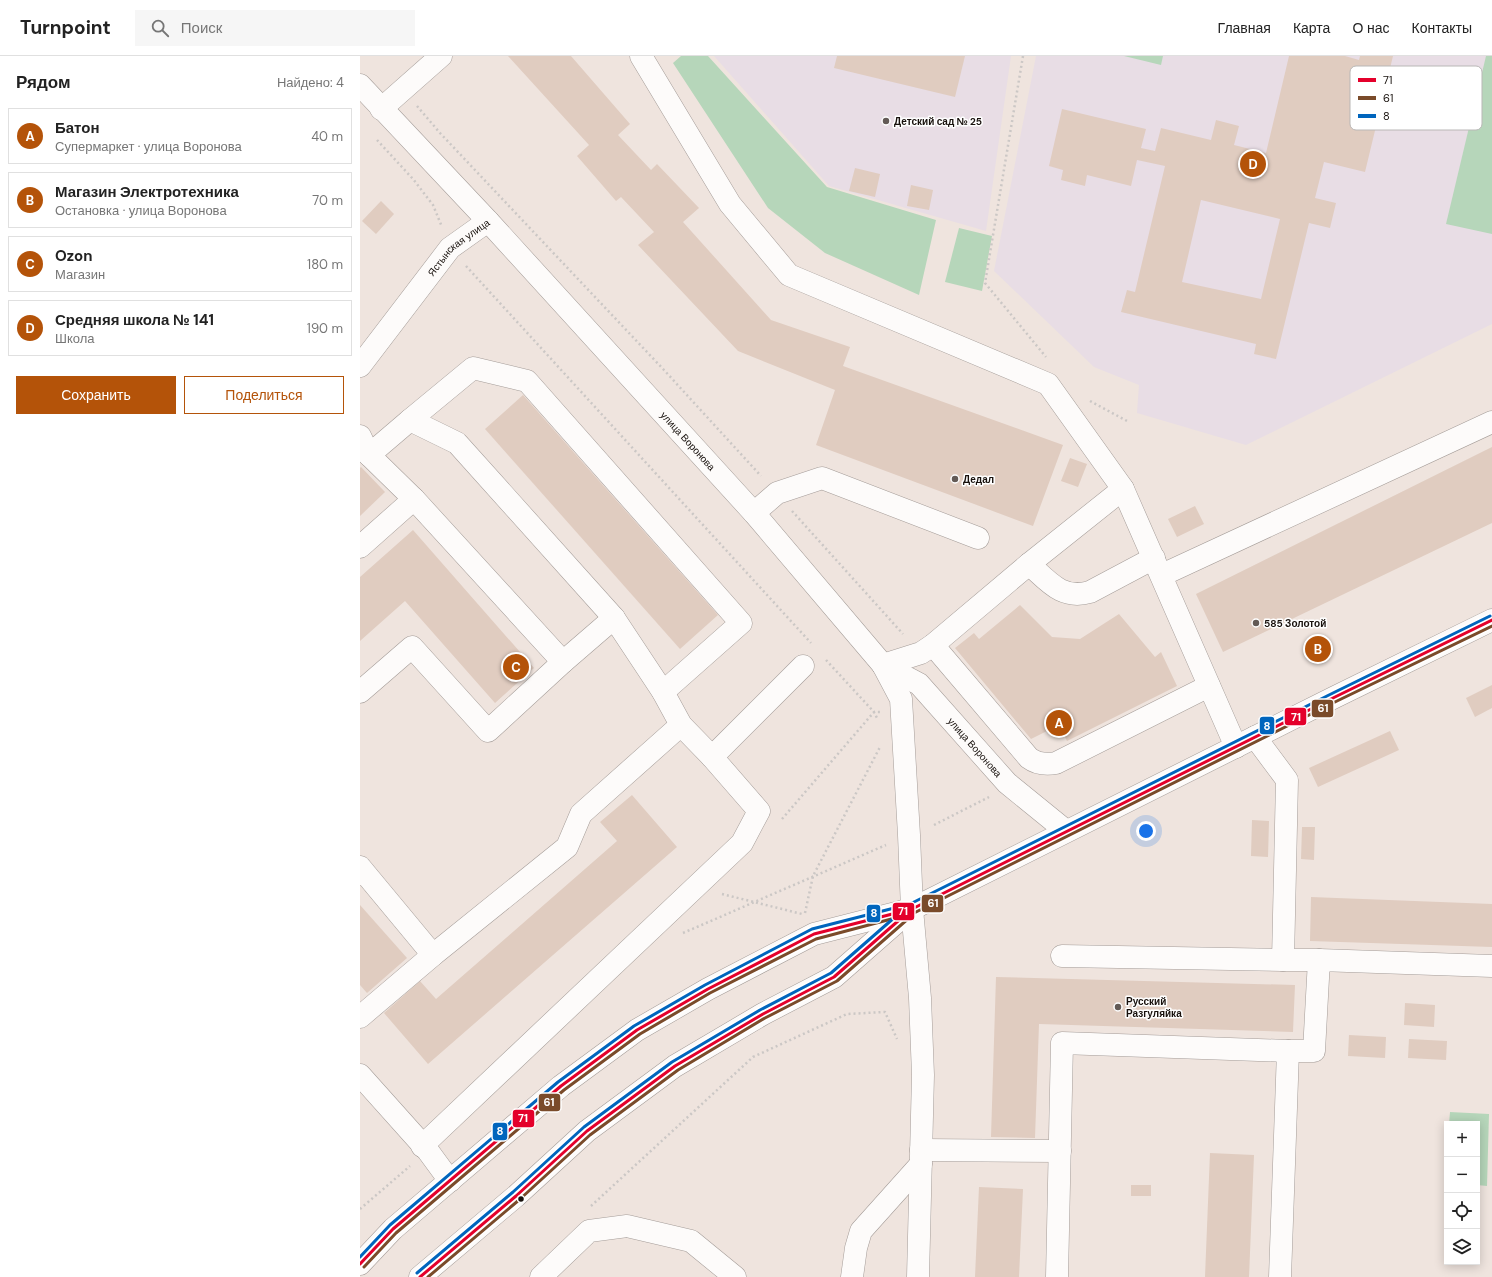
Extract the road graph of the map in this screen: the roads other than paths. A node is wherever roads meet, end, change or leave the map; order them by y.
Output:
1 (442, 56) edge
2 (641, 56) edge
3 (368, 97) edge
4 (488, 221) junction
5 (360, 366) edge
6 (410, 420) junction
7 (1492, 422) edge
8 (360, 436) edge
9 (369, 456) junction
10 (1123, 489) junction
11 (414, 499) junction
12 (754, 514) junction
13 (978, 538) dead end
14 (360, 547) edge
15 (1029, 564) junction
16 (1158, 567) junction
17 (614, 618) junction
18 (1492, 620) edge
19 (927, 649) junction
20 (562, 662) junction
21 (883, 665) junction
22 (803, 666) dead end
23 (1210, 686) junction
24 (360, 692) edge
25 (663, 692) junction
26 (681, 725) junction
27 (1246, 742) junction
28 (712, 757) junction
29 (1066, 831) junction
30 (360, 867) edge
31 (913, 908) junction
32 (433, 955) junction
33 (1062, 956) dead end
34 (1283, 960) junction
35 (1319, 960) junction
36 (1492, 966) edge
37 (360, 1017) edge
38 (1288, 1051) junction
39 (360, 1075) edge
40 (422, 1146) junction
41 (1060, 1151) junction
42 (921, 1157) junction
43 (450, 1181) junction
44 (360, 1264) edge
45 (420, 1277) edge
46 (541, 1277) edge
47 (735, 1277) edge
48 (852, 1277) edge
49 (918, 1277) edge
50 (1057, 1277) edge
51 (1280, 1277) edge

1 - 3 main road
2 - 10 main road
3 - 4 main road, Ястынская улица
4 - 5 main road, Ястынская улица
4 - 12 main road, улица Воронова
6 - 9 main road
6 - 17 main road
6 - 25 main road
7 - 16 main road
8 - 9 main road
9 - 11 main road
10 - 15 main road
10 - 16 main road
11 - 14 main road
11 - 20 main road
12 - 13 main road
12 - 21 main road, улица Воронова
15 - 16 main road
15 - 19 main road
16 - 23 main road
17 - 20 main road
17 - 25 main road
18 - 27 main road
19 - 21 main road
19 - 23 main road
20 - 24 main road
21 - 29 main road, улица Воронова
21 - 31 main road, улица Воронова
22 - 28 main road
23 - 27 main road
25 - 26 main road
26 - 28 main road
26 - 32 main road
27 - 29 main road
27 - 34 main road
28 - 40 main road
29 - 31 main road
30 - 32 main road
31 - 42 main road, улица Воронова
31 - 43 main road
31 - 45 main road
32 - 37 main road
33 - 34 main road
34 - 35 main road
35 - 36 main road
35 - 38 main road
38 - 41 main road
38 - 51 main road
39 - 40 main road
40 - 43 main road
41 - 42 main road
41 - 50 main road
42 - 48 main road
42 - 49 main road, улица Воронова
43 - 44 main road
46 - 47 main road

